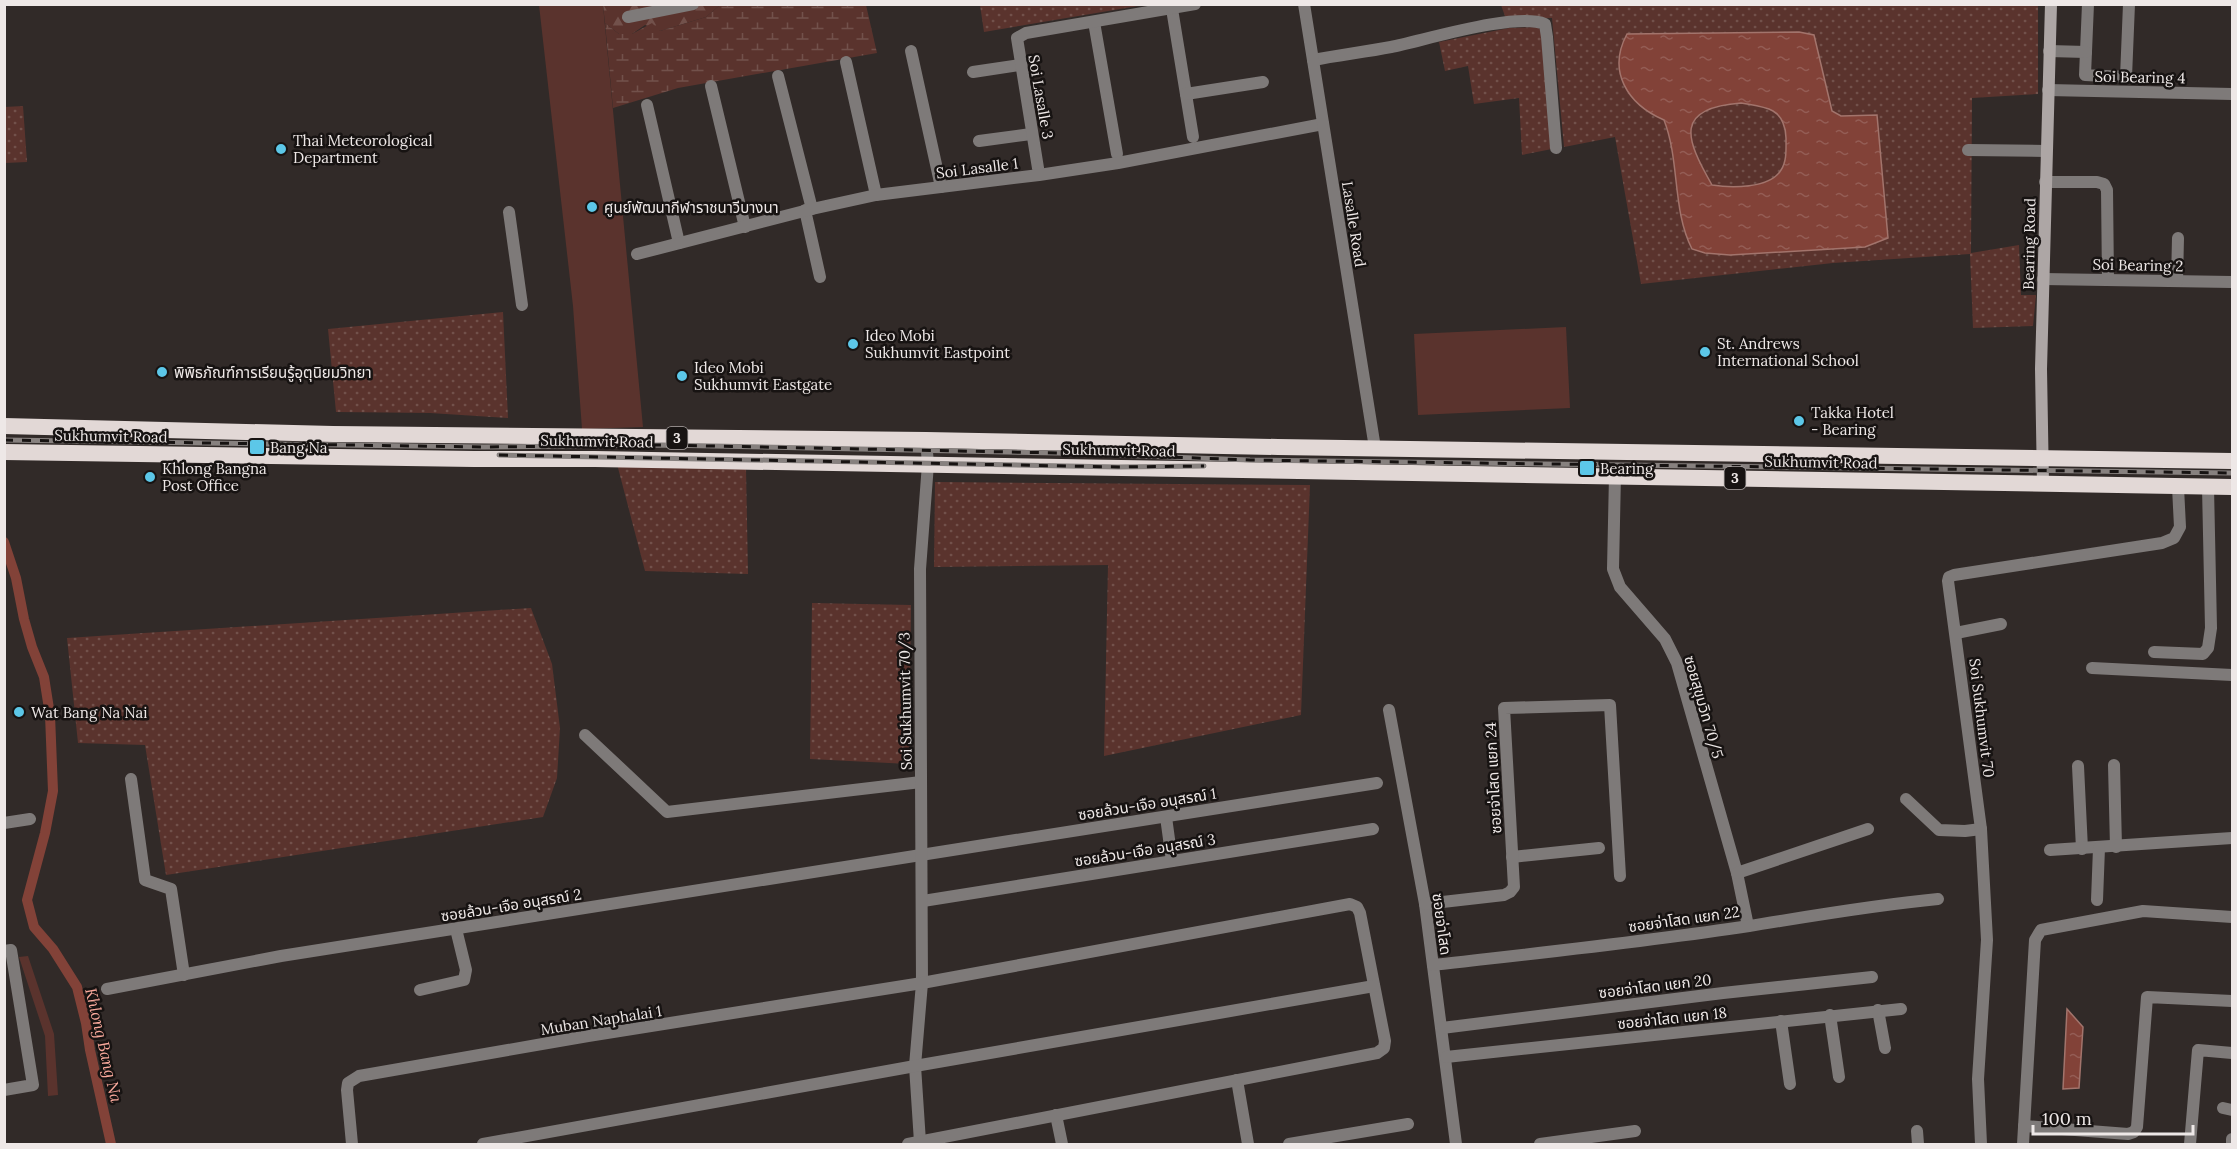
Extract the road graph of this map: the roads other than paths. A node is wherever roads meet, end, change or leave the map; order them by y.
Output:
1 (693, 4) edge
2 (1195, 4) edge
3 (1305, 4) edge
4 (2051, 4) edge
5 (2088, 4) edge
6 (2130, 4) edge
7 (1172, 9) junction
8 (628, 17) dead end
9 (1094, 22) junction
10 (911, 51) dead end
11 (2049, 51) junction
12 (2086, 52) junction
13 (1313, 60) junction
14 (846, 62) dead end
15 (1020, 65) junction
16 (973, 72) dead end
17 (778, 76) dead end
18 (1263, 82) dead end
19 (711, 86) dead end
20 (2048, 90) junction
21 (1186, 94) junction
22 (2232, 94) edge
23 (647, 105) dead end
24 (1323, 124) junction
25 (1032, 134) junction
26 (1193, 137) dead end
27 (979, 141) dead end
28 (1556, 148) dead end
29 (1968, 150) dead end
30 (2046, 151) junction
31 (1118, 154) dead end
32 (1038, 168) dead end
33 (2045, 182) junction
34 (941, 187) junction
35 (876, 195) junction
36 (808, 210) junction
37 (508, 212) dead end
38 (745, 227) junction
39 (2178, 238) dead end
40 (680, 243) junction
41 (637, 254) dead end
42 (820, 277) dead end
43 (2043, 279) junction
44 (2108, 280) junction
45 (2177, 281) junction
46 (2232, 282) edge
47 (522, 305) dead end
48 (11, 426) edge
49 (926, 440) junction
50 (1375, 448) junction
51 (11, 452) edge
52 (2042, 458) junction
53 (2232, 461) edge
54 (927, 464) junction
55 (1378, 472) junction
56 (1615, 475) junction
57 (2043, 484) junction
58 (2178, 487) junction
59 (2208, 487) junction
60 (2232, 487) edge
61 (2001, 624) dead end
62 (1956, 633) junction
63 (2154, 652) dead end
64 (2092, 668) dead end
65 (2232, 675) edge
66 (1389, 710) dead end
67 (585, 735) dead end
68 (2114, 765) dead end
69 (2078, 766) dead end
70 (131, 779) dead end
71 (921, 782) junction
72 (1377, 783) dead end
73 (1906, 799) dead end
74 (1166, 817) junction
75 (30, 819) dead end
76 (4, 823) edge
77 (1373, 829) dead end
78 (1868, 829) dead end
79 (1981, 829) junction
80 (2232, 838) edge
81 (2116, 847) junction
82 (1599, 848) dead end
83 (2099, 848) junction
84 (2082, 849) junction
85 (2050, 850) dead end
86 (921, 855) junction
87 (1512, 857) junction
88 (1172, 861) junction
89 (1737, 873) junction
90 (1620, 876) dead end
91 (1938, 899) dead end
92 (2097, 900) dead end
93 (922, 901) junction
94 (1425, 904) junction
95 (2232, 917) edge
96 (1748, 926) junction
97 (456, 928) junction
98 (4, 951) edge
99 (1433, 965) junction
100 (184, 975) junction
101 (1872, 977) dead end
102 (922, 983) junction
103 (1374, 986) junction
104 (107, 989) dead end
105 (420, 990) dead end
106 (2232, 1001) edge
107 (1901, 1009) dead end
108 (1878, 1010) junction
109 (1830, 1016) junction
110 (1781, 1021) junction
111 (1442, 1028) junction
112 (1885, 1048) dead end
113 (2232, 1053) edge
114 (1446, 1057) junction
115 (915, 1066) junction
116 (1839, 1077) dead end
117 (1237, 1080) junction
118 (1790, 1084) dead end
119 (4, 1090) edge
120 (1056, 1115) junction
121 (1408, 1124) dead end
122 (2025, 1126) junction
123 (1635, 1131) dead end
124 (1917, 1131) dead end
125 (2232, 1139) edge
126 (914, 1143) edge
127 (352, 1144) edge
128 (483, 1144) edge
129 (1062, 1144) edge
130 (1248, 1144) edge
131 (1289, 1144) edge
132 (1456, 1144) edge
133 (1540, 1144) edge
134 (1918, 1144) edge
135 (1982, 1144) edge
136 (2023, 1144) edge
137 (2190, 1144) edge
138 (2232, 1144) edge

1 - 8 street
2 - 7 street, Soi Lasalle 3
3 - 13 street, Lasalle Road
4 - 11 main road, Bearing Road
5 - 12 street
6 - 12 street
7 - 9 street, Soi Lasalle 3
7 - 21 street
9 - 15 street, Soi Lasalle 3
9 - 31 street
10 - 34 street
11 - 12 street
11 - 20 main road, Bearing Road
13 - 24 street, Lasalle Road
13 - 28 street
14 - 35 street
15 - 16 street
15 - 25 street, Soi Lasalle 3
17 - 36 street
18 - 21 street
19 - 38 street
20 - 22 street, Soi Bearing 4
20 - 30 main road, Bearing Road
21 - 26 street
23 - 40 street
24 - 34 street, Soi Lasalle 1
24 - 50 street, Lasalle Road
25 - 27 street
25 - 32 street, Soi Lasalle 3
29 - 30 street
30 - 33 main road, Bearing Road
33 - 43 main road, Bearing Road
33 - 44 street
34 - 35 street, Soi Lasalle 1
35 - 36 street, Soi Lasalle 1
36 - 38 street, Soi Lasalle 1
36 - 42 street
37 - 47 street
38 - 40 street, Soi Lasalle 1
39 - 45 street
40 - 41 street, Soi Lasalle 1
43 - 44 street, Soi Bearing 2
43 - 52 main road, Bearing Road
44 - 45 street, Soi Bearing 2
45 - 46 street, Soi Bearing 2
48 - 49 highway, Sukhumvit Road / 3
49 - 50 highway, Sukhumvit Road / 3
49 - 54 street, Soi Sukhumvit 70/3
50 - 52 highway, Sukhumvit Road / 3
50 - 55 highway
51 - 54 highway, Sukhumvit Road / 3
52 - 53 highway, Sukhumvit Road / 3
52 - 57 main road, Bearing Road
54 - 55 highway, Sukhumvit Road / 3
54 - 71 street, Soi Sukhumvit 70/3
55 - 56 highway, Sukhumvit Road / 3
56 - 57 highway, Sukhumvit Road / 3
56 - 89 street, ซอยสุขุมวิท 70/5
57 - 58 highway, Sukhumvit Road / 3
58 - 59 highway, Sukhumvit Road / 3
58 - 62 street, Soi Sukhumvit 70
59 - 60 highway, Sukhumvit Road / 3
59 - 63 street
61 - 62 street
62 - 79 street, Soi Sukhumvit 70
64 - 65 street
66 - 94 street, ซอยจ่าโสด
67 - 71 street
68 - 81 street
69 - 84 street
70 - 100 street
71 - 86 street, Soi Sukhumvit 70/3
72 - 74 street, ซอยล้วน-เจือ อนุสรณ์ 1
73 - 79 street
74 - 86 street, ซอยล้วน-เจือ อนุสรณ์ 1
74 - 88 street
75 - 76 street
77 - 88 street, ซอยล้วน-เจือ อนุสรณ์ 3
78 - 89 street
79 - 135 street, Soi Sukhumvit 70
80 - 81 street
81 - 83 street
82 - 87 street
83 - 84 street
83 - 92 street
84 - 85 street
86 - 93 street, Soi Sukhumvit 70/3
86 - 97 street, ซอยล้วน-เจือ อนุสรณ์ 2
87 - 90 street, ซอยจ่าโสด แยก 24
87 - 94 street, ซอยจ่าโสด แยก 24
88 - 93 street, ซอยล้วน-เจือ อนุสรณ์ 3
89 - 96 street, ซอยสุขุมวิท 70/5
91 - 96 street, ซอยจ่าโสด แยก 22
93 - 102 street, Soi Sukhumvit 70/3
94 - 99 street, ซอยจ่าโสด
95 - 122 street
96 - 99 street, ซอยจ่าโสด แยก 22
97 - 100 street, ซอยล้วน-เจือ อนุสรณ์ 2
97 - 105 street
98 - 119 street
99 - 111 street, ซอยจ่าโสด
100 - 104 street, ซอยล้วน-เจือ อนุสรณ์ 2
101 - 111 street, ซอยจ่าโสด แยก 20
102 - 103 street, Muban Naphalai 1
102 - 115 street, Soi Sukhumvit 70/3
102 - 127 street, Muban Naphalai 1
103 - 115 street
103 - 117 street
106 - 122 street
107 - 108 street, ซอยจ่าโสด แยก 18
108 - 109 street, ซอยจ่าโสด แยก 18
108 - 112 street
109 - 110 street, ซอยจ่าโสด แยก 18
109 - 116 street
110 - 114 street, ซอยจ่าโสด แยก 18
110 - 118 street
111 - 114 street, ซอยจ่าโสด
113 - 137 street
114 - 132 street, ซอยจ่าโสด
115 - 126 street, Soi Sukhumvit 70/3
115 - 128 street
117 - 120 street
117 - 130 street
120 - 126 street
120 - 129 street
121 - 131 street
122 - 136 street
123 - 133 street
124 - 134 street
125 - 138 street

